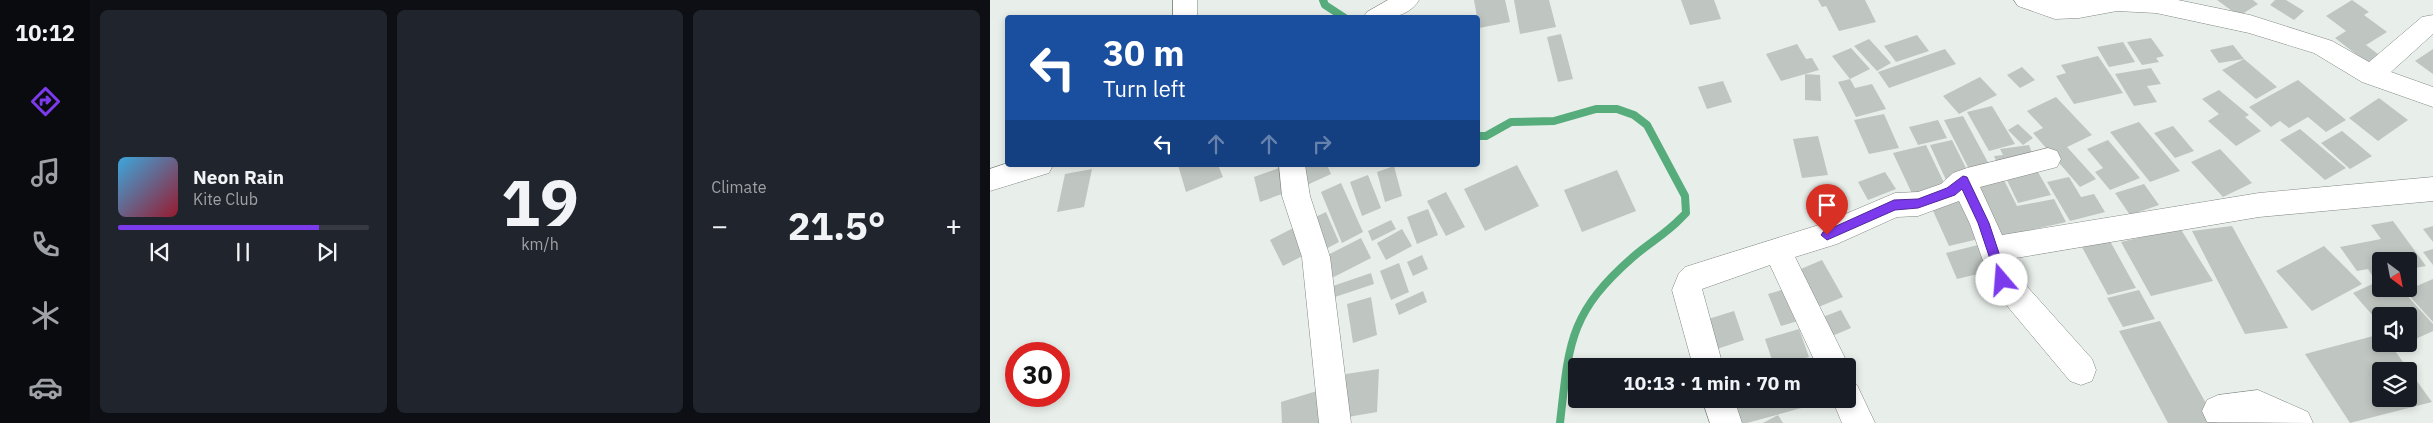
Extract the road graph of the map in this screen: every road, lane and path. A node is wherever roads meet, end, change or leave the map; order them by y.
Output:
1 (1185, 0) edge
2 (1407, 0) edge
3 (2026, 0) edge
4 (2158, 2) edge
5 (2074, 4) edge
6 (1185, 15) edge
7 (1380, 15) edge
8 (2430, 23) dead end
9 (2371, 75) junction
10 (2433, 97) edge
11 (2048, 159) dead end
12 (1033, 167) edge
13 (1292, 167) edge
14 (990, 180) edge
15 (1963, 180) junction
16 (2433, 189) edge
17 (1992, 249) junction
18 (1778, 251) junction
19 (1706, 358) edge
20 (1829, 358) edge
21 (2081, 370) dead end
22 (1721, 408) edge
23 (1852, 408) edge
24 (2218, 411) dead end
25 (1335, 423) edge
26 (1726, 423) edge
27 (1859, 423) edge
28 (2297, 423) edge

1 - 6 street
2 - 7 street
3 - 5 street
4 - 5 street
4 - 9 street
8 - 9 street
9 - 10 street
11 - 15 street
12 - 14 street
13 - 25 street
15 - 17 street
15 - 18 street
16 - 17 street
17 - 21 street
18 - 19 street
18 - 20 street
22 - 26 street
23 - 27 street
24 - 28 street

